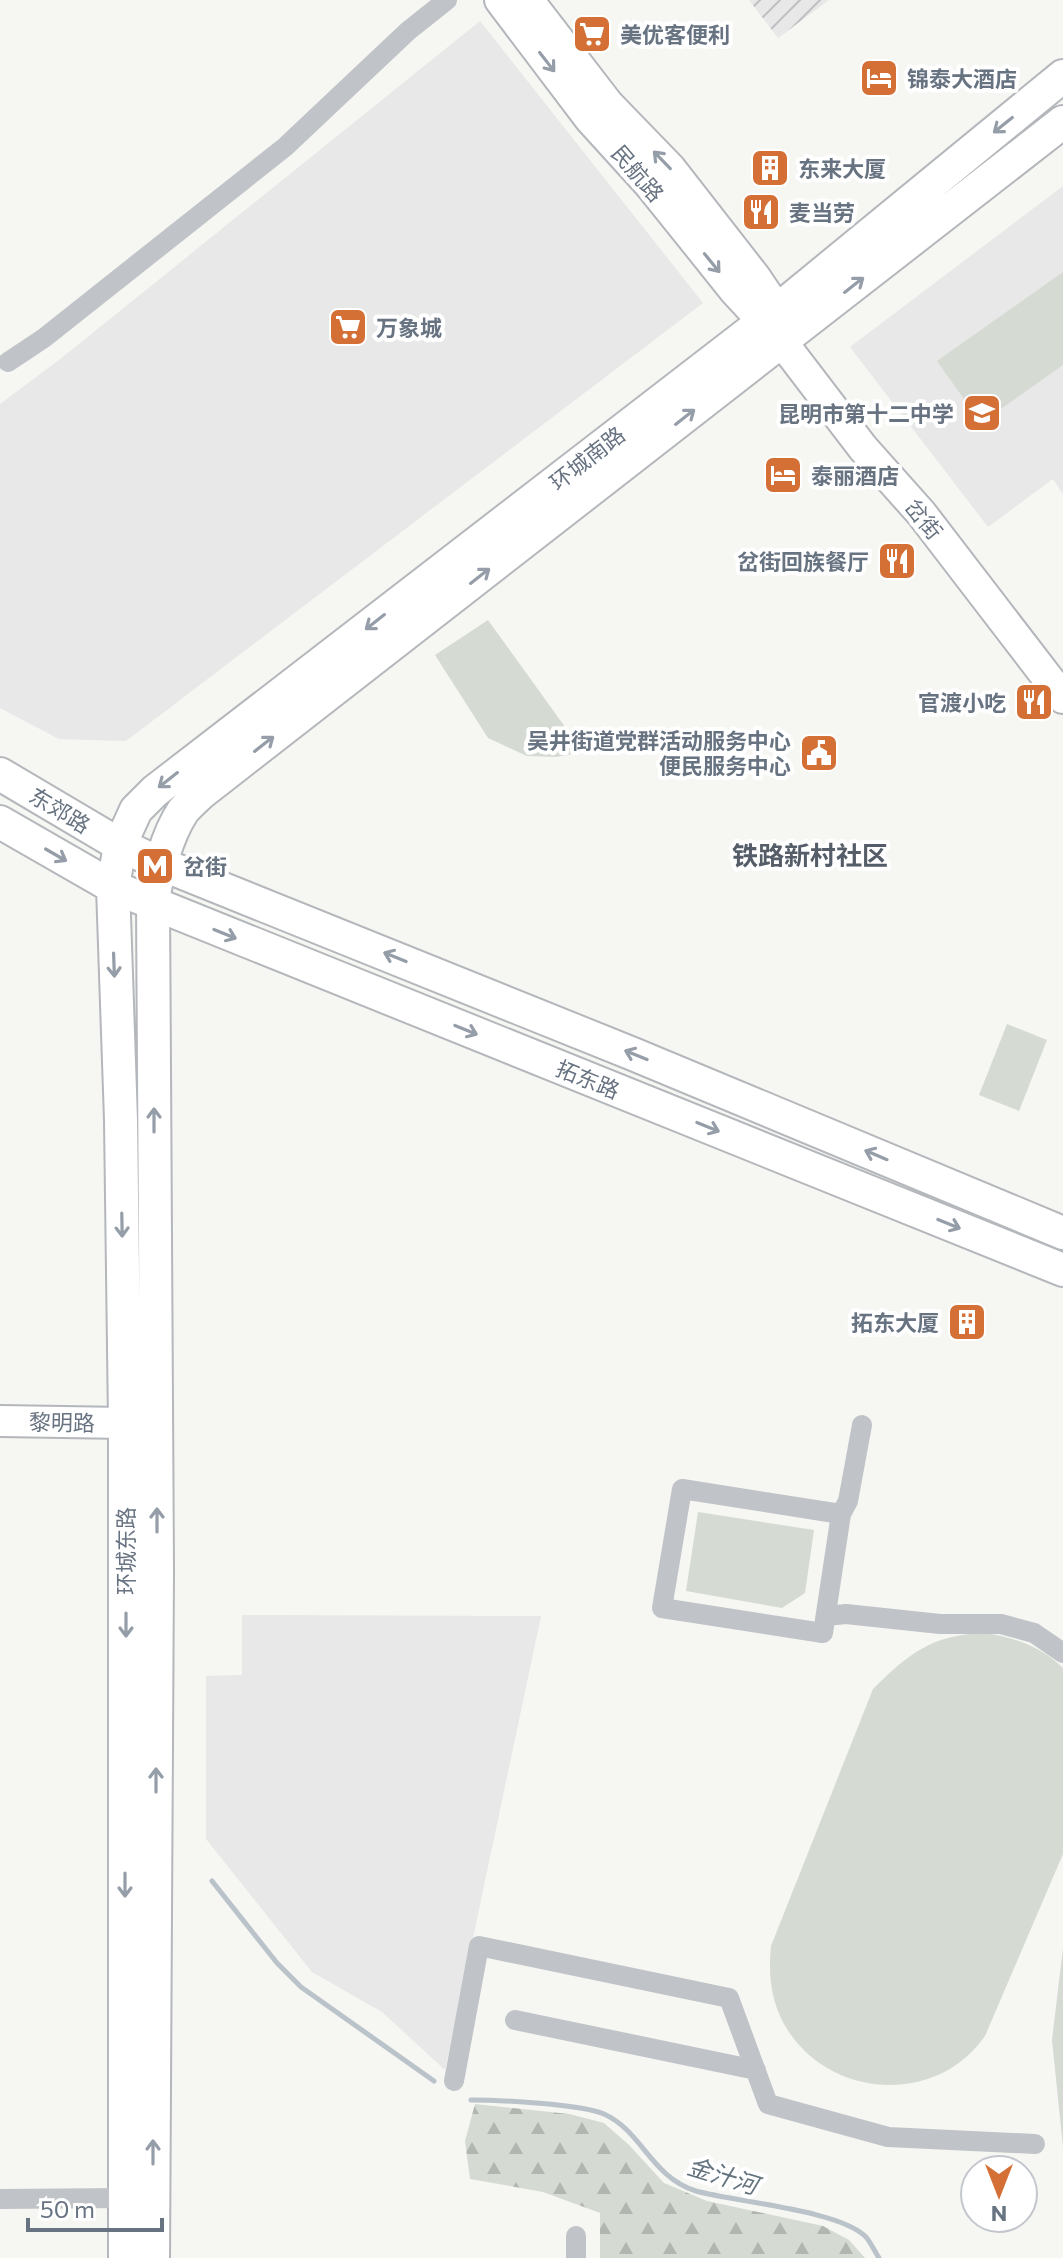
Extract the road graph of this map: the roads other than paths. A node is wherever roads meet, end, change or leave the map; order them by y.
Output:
1 (447, 0) edge
2 (500, 0) edge
3 (528, 0) edge
4 (1063, 76) edge
5 (1063, 122) edge
6 (779, 327) junction
7 (3, 359) edge
8 (1063, 676) edge
9 (1063, 698) edge
10 (0, 774) edge
11 (0, 822) edge
12 (120, 845) junction
13 (161, 864) junction
14 (113, 887) junction
15 (153, 903) junction
16 (1063, 1233) edge
17 (1063, 1270) edge
18 (0, 1421) edge
19 (125, 1423) junction
20 (862, 1425) dead end
21 (841, 1514) junction
22 (826, 1616) junction
23 (1063, 1653) edge
24 (515, 2020) dead end
25 (756, 2070) junction
26 (454, 2081) dead end
27 (1035, 2144) dead end
28 (125, 2198) junction
29 (0, 2199) edge
30 (576, 2236) dead end
31 (125, 2258) edge
32 (153, 2258) edge
33 (576, 2258) edge

1 - 7 street
2 -> 6 street, 民航路
6 -> 3 street, 民航路
4 -> 6 main road, 环城南路
6 -> 5 main road, 环城南路
6 - 8 street, 岔街
6 - 9 street, 岔街
6 -> 12 main road, 环城南路
13 -> 6 main road, 环城南路
10 - 12 main road, 东郊路
11 -> 14 main road, 东郊路
12 - 13 main road, 拓东路
12 - 14 main road, 环城东路
13 - 15 main road, 环城东路
16 -> 13 main road, 拓东路
14 - 15 main road, 拓东路
14 -> 19 main road, 环城东路
15 -> 17 main road, 拓东路
32 -> 15 main road, 环城东路
18 - 19 street, 黎明路
19 -> 28 main road, 环城东路
20 - 21 street
21 - 22 street
21 - 22 street
22 - 23 street
24 - 25 street
25 - 26 street
25 - 27 street
28 - 29 street
28 - 31 main road, 环城东路
30 - 33 street

